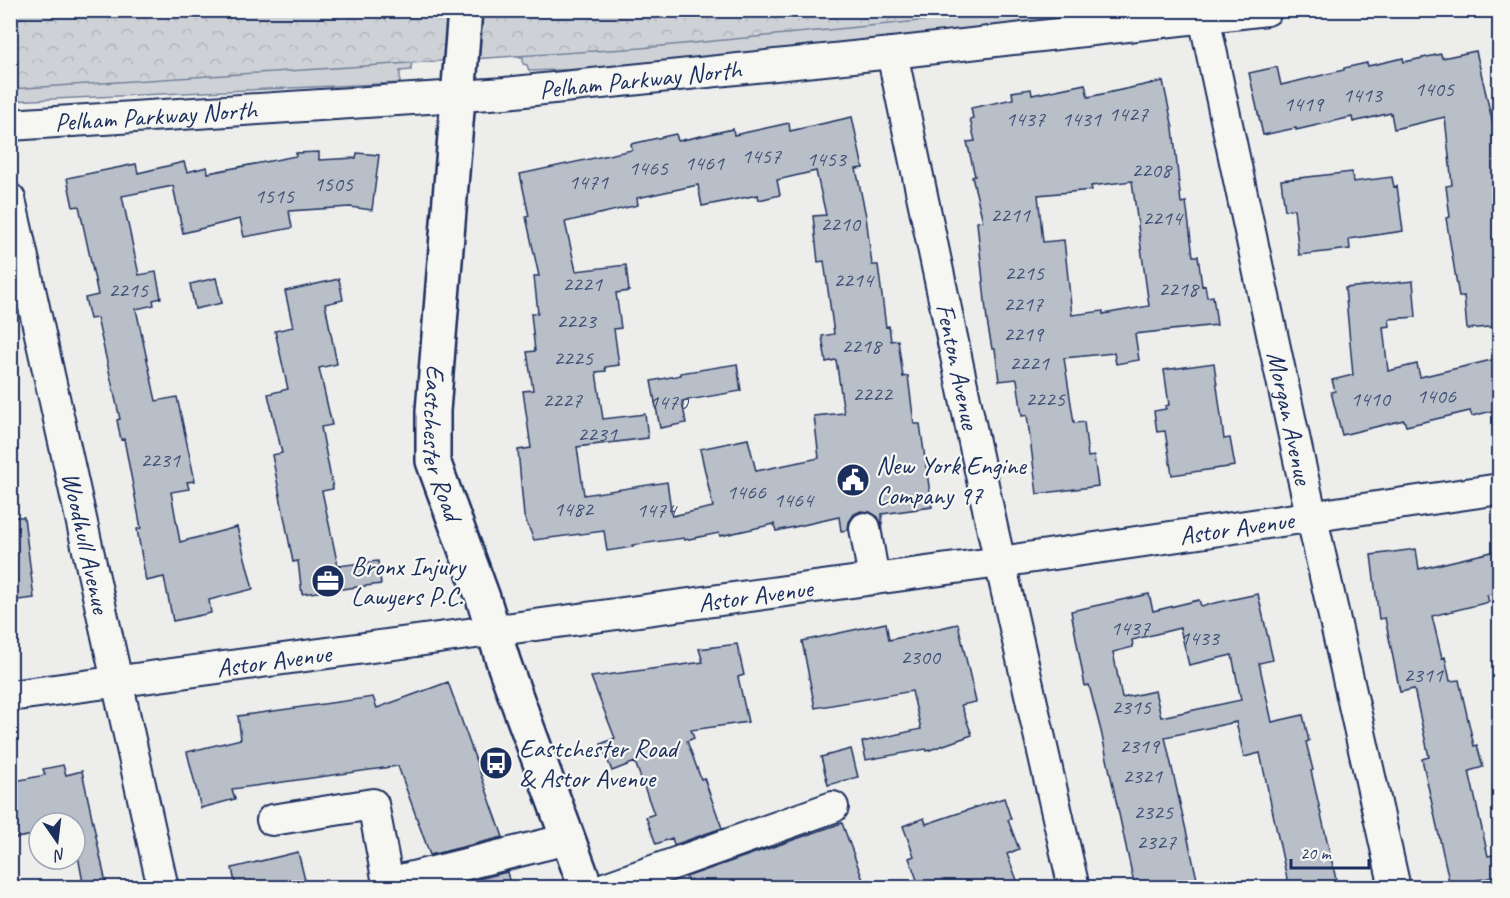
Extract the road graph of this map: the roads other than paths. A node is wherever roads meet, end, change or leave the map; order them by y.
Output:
1 (465, 10) edge
2 (1267, 10) edge
3 (1204, 17) junction
4 (891, 53) junction
5 (457, 97) junction
6 (10, 125) edge
7 (10, 199) edge
8 (1500, 489) edge
9 (1311, 516) junction
10 (865, 528) dead end
11 (1000, 562) junction
12 (874, 579) junction
13 (492, 630) junction
14 (116, 681) junction
15 (10, 696) edge
16 (833, 807) dead end
17 (272, 820) dead end
18 (568, 838) junction
19 (163, 888) edge
20 (586, 888) edge
21 (606, 888) edge
22 (1074, 888) edge
23 (1395, 888) edge

1 - 5 main road, Eastchester Road
2 - 3 street, Pelham Parkway North
3 - 4 street, Pelham Parkway North
3 - 9 street, Morgan Avenue
4 - 5 street, Pelham Parkway North
4 - 11 street, Fenton Avenue
5 - 6 street, Pelham Parkway North
5 - 13 main road, Eastchester Road
7 - 14 street, Woodhull Avenue
8 - 9 street, Astor Avenue
9 - 11 street, Astor Avenue
9 - 23 street, Morgan Avenue
10 - 12 street
11 - 12 street, Astor Avenue
11 - 22 street, Fenton Avenue
12 - 13 street, Astor Avenue
13 - 14 street, Astor Avenue
13 - 18 main road, Eastchester Road
14 - 15 street, Astor Avenue
14 - 19 street, Woodhull Avenue
16 - 21 street
17 - 18 street
18 - 20 main road, Eastchester Road

